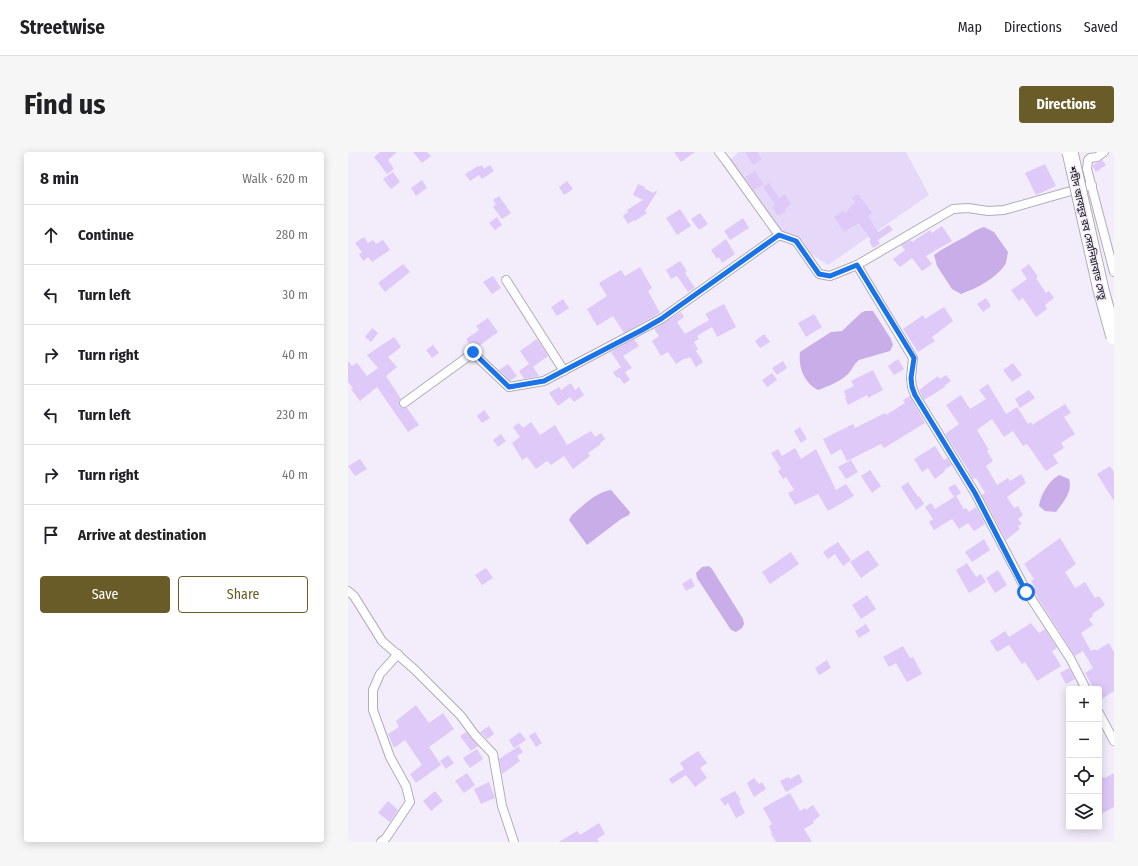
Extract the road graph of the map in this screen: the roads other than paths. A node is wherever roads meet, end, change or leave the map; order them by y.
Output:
1 (719, 152) edge
2 (1070, 152) edge
3 (1104, 152) edge
4 (1092, 185) junction
5 (779, 235) junction
6 (857, 265) junction
7 (1114, 272) edge
8 (506, 280) dead end
9 (1114, 337) edge
10 (564, 371) junction
11 (404, 403) dead end
12 (348, 591) edge
13 (398, 654) junction
14 (1084, 686) edge
15 (1102, 719) edge
16 (1114, 741) edge
17 (381, 842) edge
18 (514, 842) edge

1 - 5 street
2 - 9 highway, শহীদ আবদুর রব সেরনিয়াবাত সেতু, bridge
3 - 4 street
4 - 6 street
4 - 7 street
5 - 6 street
5 - 10 street
6 - 14 street
8 - 10 street
10 - 11 street
12 - 13 street
13 - 17 street
13 - 18 street
15 - 16 street

